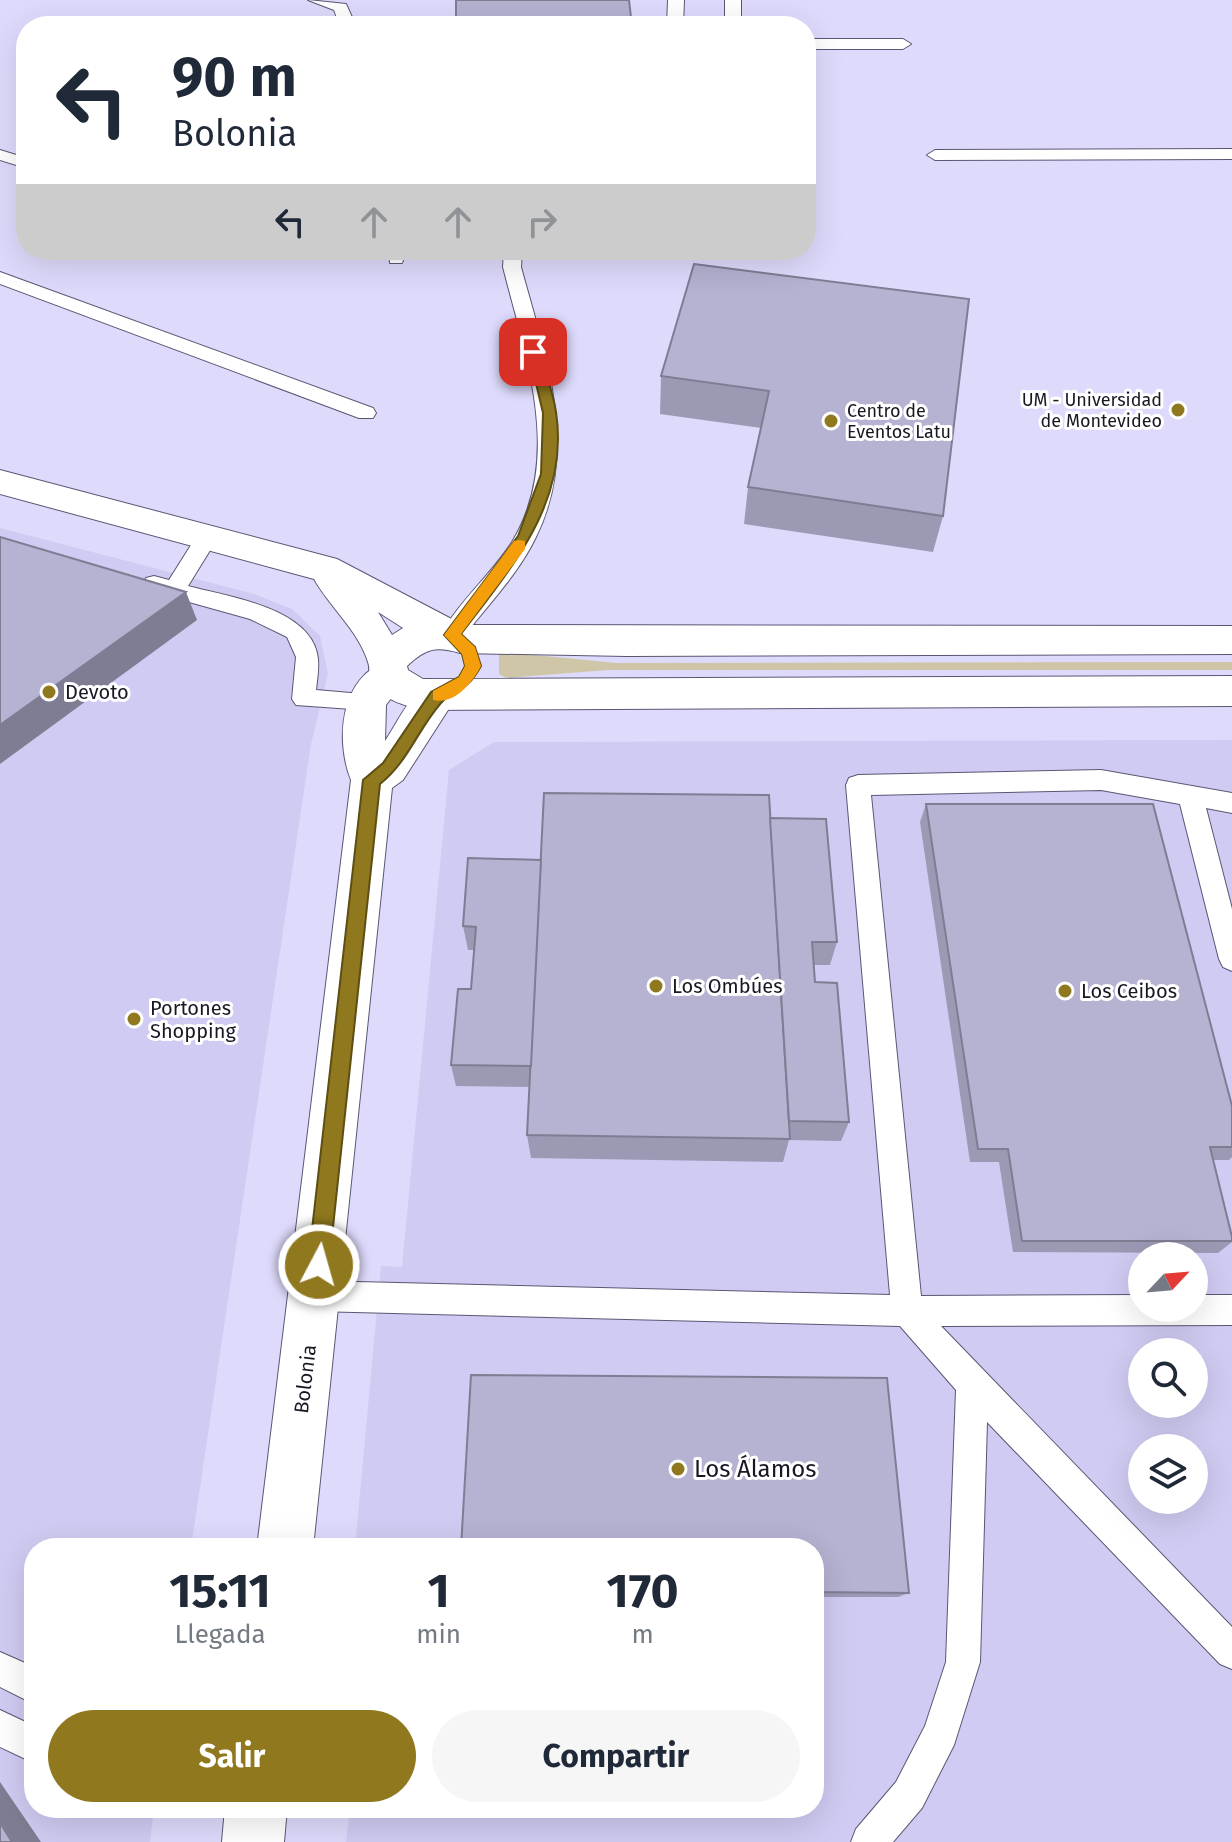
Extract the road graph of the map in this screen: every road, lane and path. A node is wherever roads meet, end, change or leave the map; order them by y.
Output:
1 (316, 0) edge
2 (344, 16) edge
3 (816, 44) edge
4 (903, 44) dead end
5 (1232, 154) edge
6 (935, 155) dead end
7 (512, 260) edge
8 (0, 278) edge
9 (366, 413) dead end
10 (0, 482) edge
11 (206, 539) junction
12 (324, 568) junction
13 (133, 578) edge
14 (175, 589) junction
15 (450, 635) junction
16 (1232, 640) edge
17 (381, 680) junction
18 (1232, 691) edge
19 (437, 696) junction
20 (372, 780) junction
21 (1190, 796) junction
22 (1232, 803) edge
23 (1232, 959) edge
24 (315, 1296) junction
25 (1232, 1310) edge
26 (907, 1311) junction
27 (972, 1384) junction
28 (286, 1538) edge
29 (1232, 1652) edge
30 (0, 1669) edge
31 (24, 1681) edge
32 (0, 1728) edge
33 (24, 1740) edge
34 (255, 1818) edge
35 (253, 1842) edge
36 (869, 1842) edge

1 - 2 lane
3 - 4 lane
5 - 6 lane
7 - 15 lane
8 - 9 lane
10 - 11 street
11 - 12 street
11 - 14 lane
12 - 15 street
12 - 17 street
13 - 14 lane
14 - 17 lane
15 - 16 street
15 - 17 street
15 - 19 street
17 - 19 street
17 - 20 street, Bolonia
18 - 19 street
19 - 20 street
20 - 24 street, Bolonia
21 - 22 lane
21 - 23 lane
21 - 26 lane
24 - 26 lane
24 - 28 street, Bolonia
25 - 26 lane
26 - 27 lane
27 - 29 lane
27 - 36 lane
30 - 31 lane
32 - 33 lane
34 - 35 street

